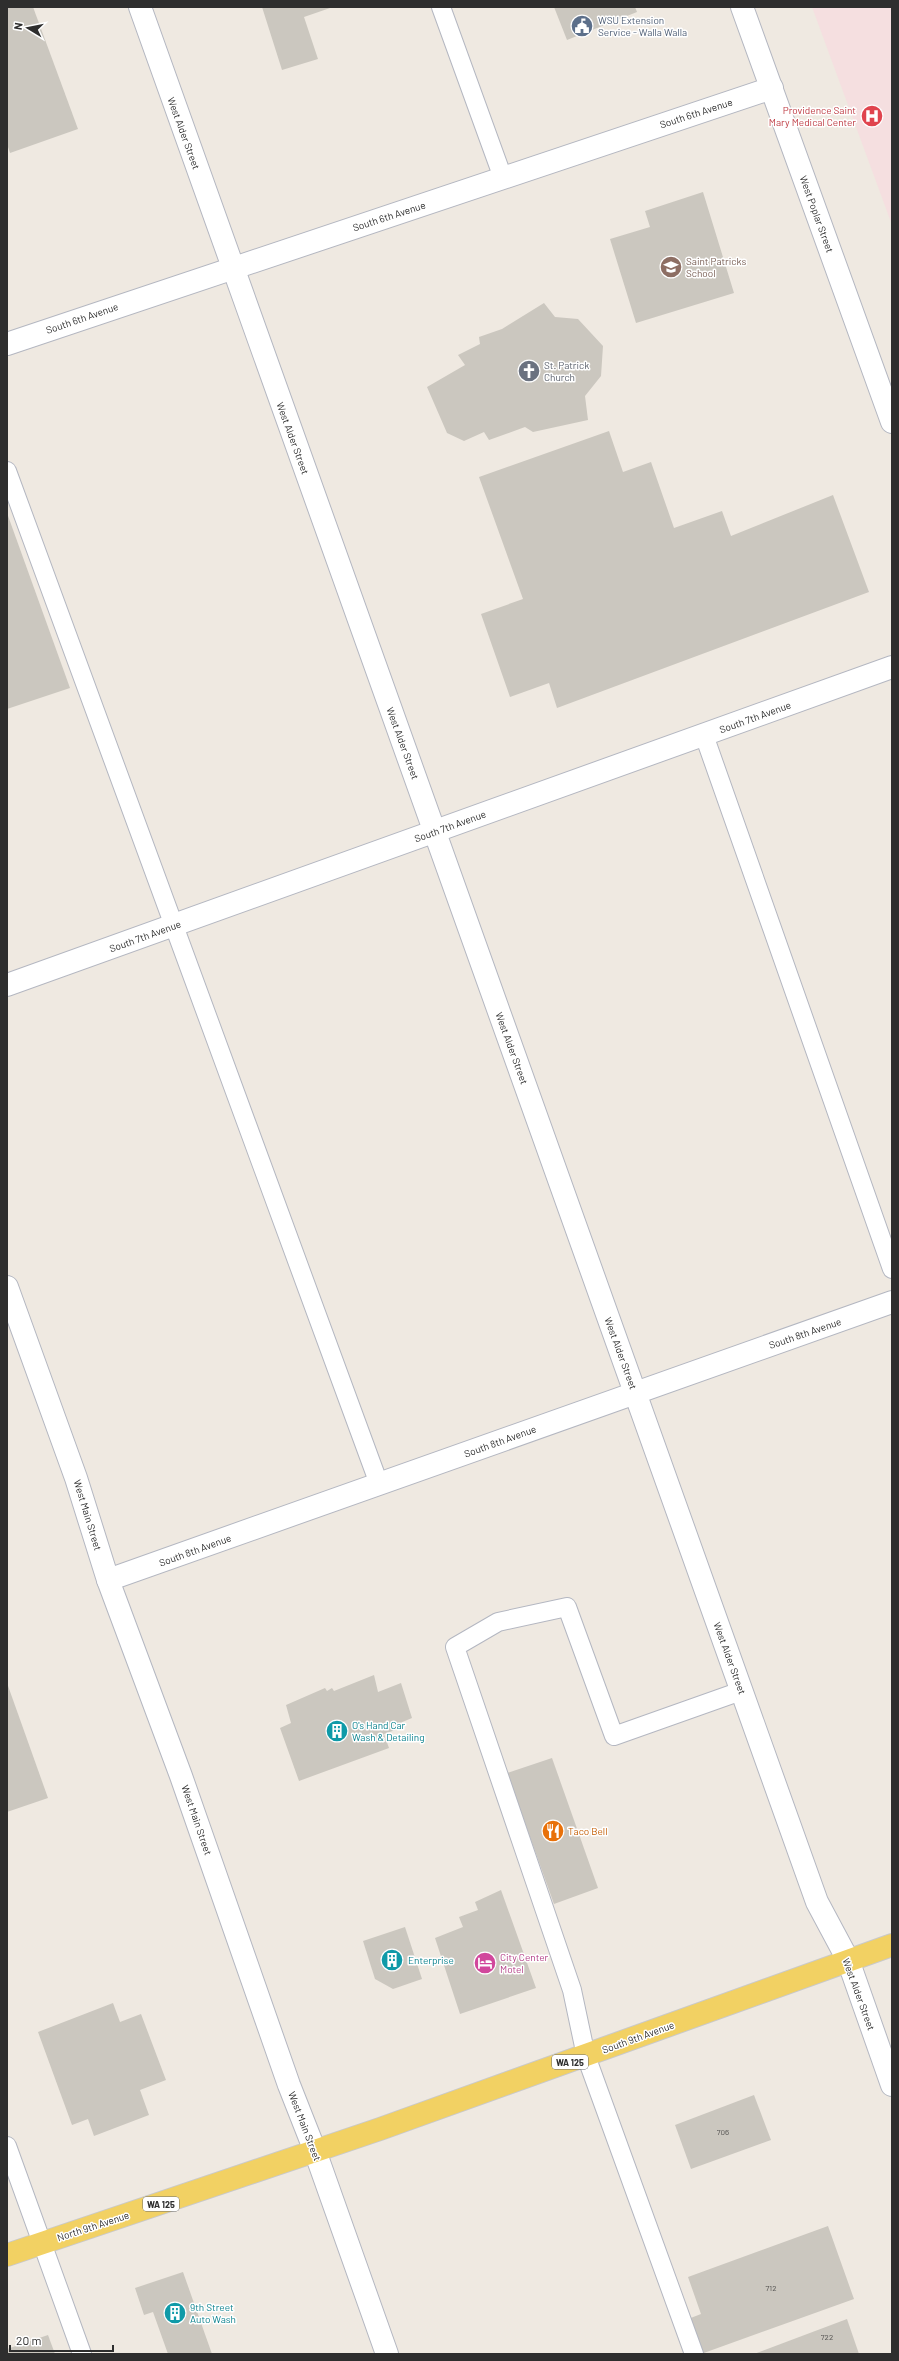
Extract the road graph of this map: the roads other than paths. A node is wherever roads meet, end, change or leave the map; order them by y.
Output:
1 (140, 7) edge
2 (441, 7) edge
3 (742, 7) edge
4 (772, 88) junction
5 (503, 178) junction
6 (233, 268) junction
7 (7, 344) edge
8 (892, 422) edge
9 (7, 471) edge
10 (892, 667) edge
11 (704, 735) junction
12 (434, 832) junction
13 (173, 926) junction
14 (7, 985) edge
15 (892, 1269) edge
16 (7, 1287) edge
17 (892, 1302) edge
18 (635, 1393) junction
19 (379, 1484) junction
20 (108, 1580) junction
21 (741, 1691) junction
22 (892, 1945) edge
23 (848, 1960) junction
24 (586, 2056) junction
25 (892, 2085) edge
26 (7, 2146) edge
27 (315, 2151) junction
28 (40, 2244) junction
29 (7, 2255) edge
30 (82, 2354) edge
31 (388, 2354) edge
32 (694, 2354) edge

1 - 6 main road, West Alder Street
2 - 5 lane
3 - 4 main road, West Poplar Street
4 - 5 main road, South 6th Avenue
4 - 8 main road, West Poplar Street
5 - 6 main road, South 6th Avenue
6 - 7 main road, South 6th Avenue
6 - 12 main road, West Alder Street
9 - 13 lane
10 - 11 main road, South 7th Avenue
11 - 12 main road, South 7th Avenue
11 - 15 lane
12 - 13 main road, South 7th Avenue
12 - 18 main road, West Alder Street
13 - 14 main road, South 7th Avenue
13 - 19 lane
16 - 20 main road, West Main Street
17 - 18 main road, South 8th Avenue
18 - 19 main road, South 8th Avenue
18 - 21 main road, West Alder Street
19 - 20 main road, South 8th Avenue
20 - 27 main road, West Main Street
21 - 23 main road, West Alder Street
21 - 24 lane
22 - 23 main road, South 9th Avenue / WA 125
23 - 24 main road, South 9th Avenue / WA 125
23 - 25 main road, West Alder Street
24 - 27 main road, South 9th Avenue / WA 125
24 - 32 lane
26 - 28 lane
27 - 28 main road, North 9th Avenue / WA 125
27 - 31 main road, West Main Street
28 - 29 main road, North 9th Avenue / WA 125
28 - 30 lane

